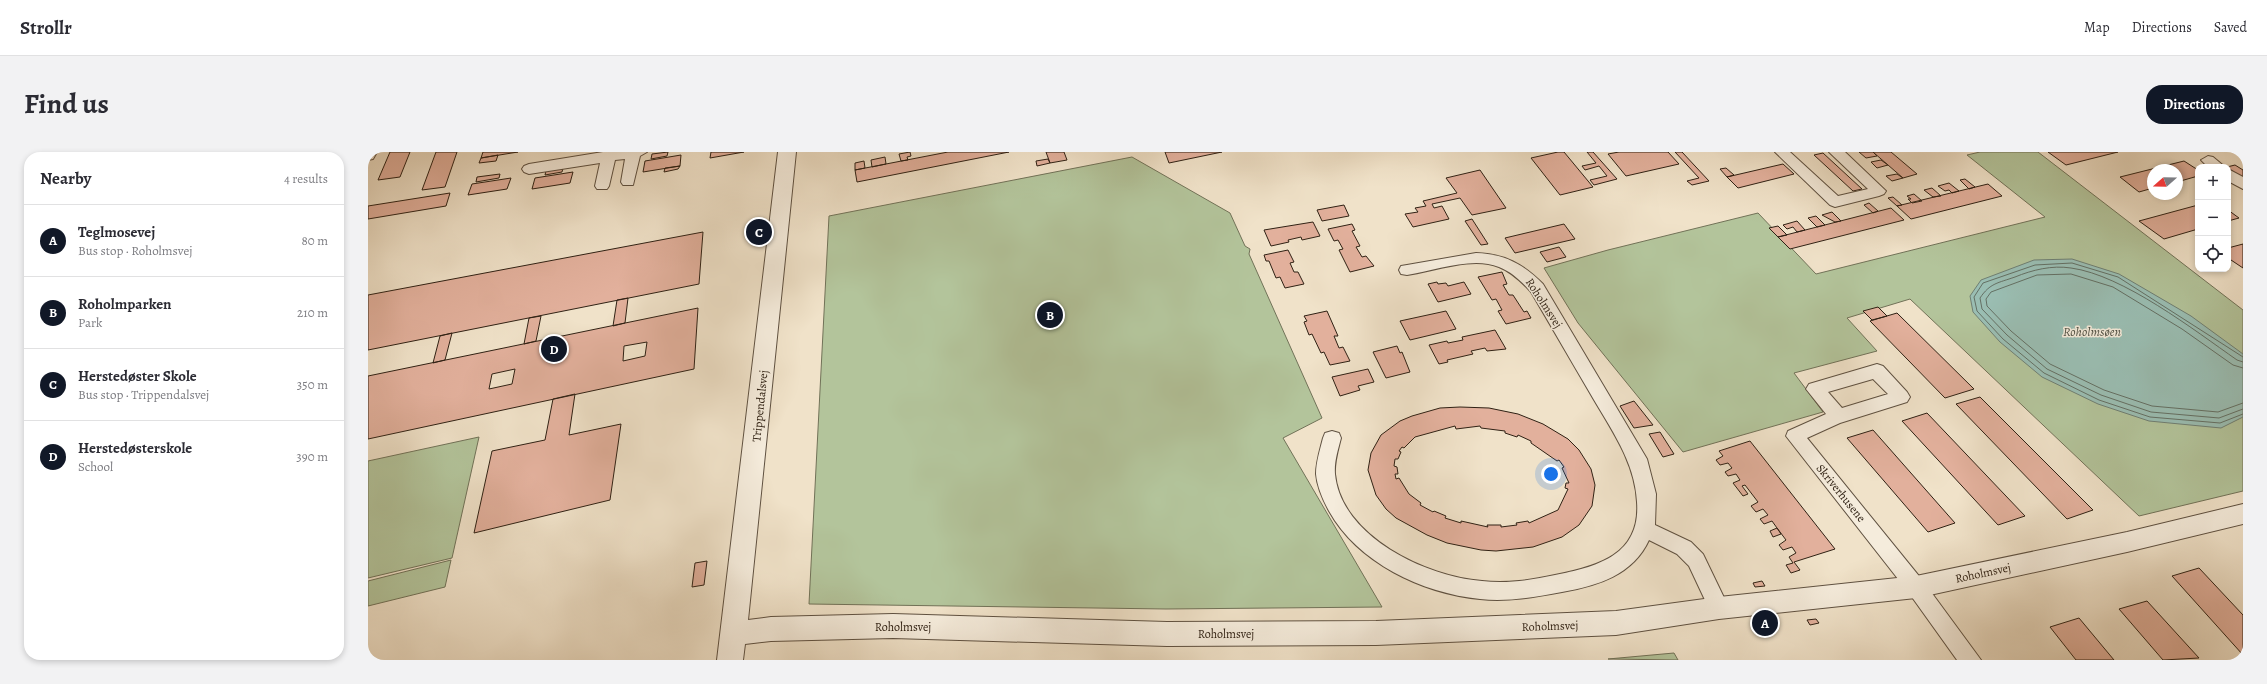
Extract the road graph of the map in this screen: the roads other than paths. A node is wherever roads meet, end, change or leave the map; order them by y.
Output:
1 (370, 152) edge
2 (636, 152) edge
3 (787, 152) edge
4 (1782, 152) edge
5 (1836, 152) edge
6 (610, 154) edge
7 (368, 156) edge
8 (529, 169) dead end
9 (2231, 176) edge
10 (628, 182) dead end
11 (2243, 184) edge
12 (602, 186) dead end
13 (1407, 270) dead end
14 (1838, 416) dead end
15 (1332, 438) dead end
16 (2243, 514) edge
17 (1645, 529) junction
18 (1916, 587) junction
19 (1719, 608) junction
20 (733, 634) junction
21 (730, 660) edge
22 (1970, 660) edge

1 - 7 street
2 - 6 street
2 - 10 street
3 - 20 street, Trippendalsvej
4 - 5 street
6 - 8 street
6 - 12 street
9 - 11 street
13 - 17 street, Roholmsvej
14 - 18 street, Skriverhusene
15 - 17 street, Roholmsvej
16 - 18 street, Roholmsvej
17 - 19 street
18 - 19 street, Roholmsvej
18 - 22 street
19 - 20 street, Roholmsvej
20 - 21 street, Trippendalsvej

